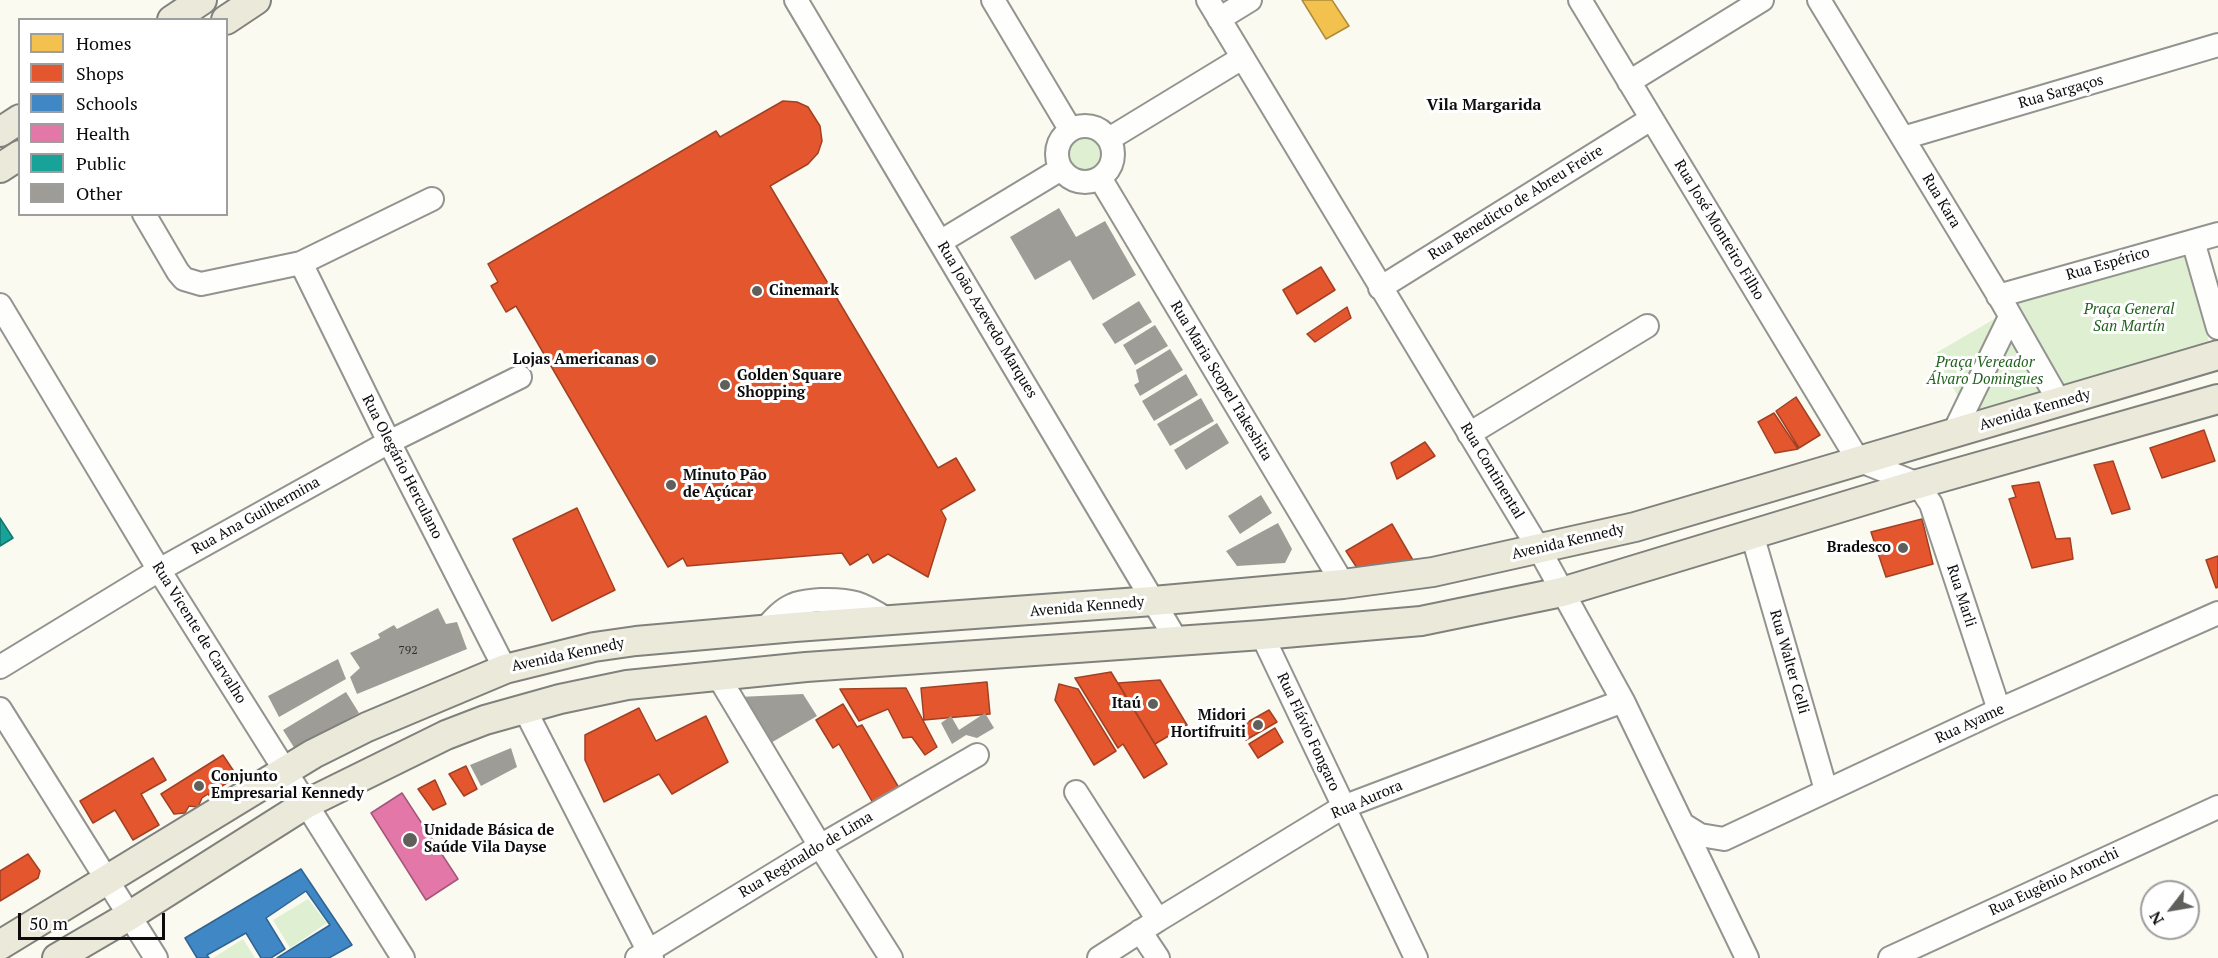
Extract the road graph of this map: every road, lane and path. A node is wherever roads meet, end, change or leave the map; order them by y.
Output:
1 (202, 0) edge
2 (256, 0) edge
3 (796, 0) edge
4 (993, 0) edge
5 (1250, 0) edge
6 (1580, 0) edge
7 (1762, 0) edge
8 (1819, 0) edge
9 (1213, 9) edge
10 (175, 18) edge
11 (228, 19) edge
12 (2218, 45) edge
13 (1242, 58) junction
14 (1629, 82) junction
15 (1651, 119) junction
16 (18, 120) edge
17 (1070, 129) junction
18 (0, 132) edge
19 (1903, 138) junction
20 (1109, 139) junction
21 (18, 156) edge
22 (0, 168) edge
23 (1061, 169) junction
24 (1100, 178) junction
25 (432, 199) dead end
26 (145, 216) edge
27 (2218, 234) edge
28 (2193, 241) junction
29 (940, 242) junction
30 (301, 263) junction
31 (1380, 288) junction
32 (1998, 296) junction
33 (0, 305) edge
34 (2010, 317) junction
35 (1647, 326) dead end
36 (2218, 328) edge
37 (2218, 355) edge
38 (520, 377) dead end
39 (2218, 399) edge
40 (2060, 403) junction
41 (1469, 434) junction
42 (1953, 434) junction
43 (389, 442) junction
44 (1858, 460) junction
45 (1918, 484) junction
46 (1752, 534) junction
47 (1539, 549) junction
48 (159, 570) junction
49 (1343, 584) junction
50 (1562, 591) junction
51 (1154, 601) junction
52 (2218, 613) edge
53 (1262, 635) junction
54 (1177, 641) junction
55 (0, 667) edge
56 (505, 669) junction
57 (718, 676) junction
58 (1623, 701) junction
59 (524, 708) junction
60 (0, 709) edge
61 (1999, 710) junction
62 (977, 755) dead end
63 (285, 770) junction
64 (1826, 790) junction
65 (1076, 792) dead end
66 (306, 804) junction
67 (1343, 807) junction
68 (2218, 807) edge
69 (1684, 825) junction
70 (1724, 839) junction
71 (820, 846) junction
72 (1710, 877) junction
73 (106, 880) junction
74 (129, 916) junction
75 (1149, 926) junction
76 (0, 945) edge
77 (645, 956) edge
78 (57, 958) edge
79 (156, 958) edge
80 (404, 958) edge
81 (891, 958) edge
82 (1100, 958) edge
83 (1158, 958) edge
84 (1416, 958) edge
85 (1747, 958) edge
86 (1890, 958) edge

1 - 10 main road
2 - 11 main road
3 - 29 street, Rua João Azevedo Marques
4 - 17 street
5 - 9 street
6 - 14 street, Rua José Monteiro Filho
7 - 14 street
8 - 19 street, Rua Kara
9 - 13 street, Rua Continental
12 - 19 street, Rua Sargaços
13 - 20 street
13 - 31 street, Rua Continental
14 - 15 street, Rua José Monteiro Filho
15 - 31 street, Rua Benedicto de Abreu Freire
15 - 44 street, Rua José Monteiro Filho
16 - 18 main road
17 - 20 street
17 - 23 street
19 - 32 street, Rua Kara
20 - 24 street
21 - 22 main road
23 - 24 street
23 - 29 street
24 - 49 street, Rua Maria Scopel Takeshita
25 - 30 street
26 - 30 street
27 - 28 street, Rua Espérico
28 - 32 street, Rua Espérico
28 - 36 street
29 - 51 street, Rua João Azevedo Marques
30 - 43 street, Rua Olegário Herculano
31 - 41 street, Rua Continental
32 - 34 street, Rua Kara
33 - 48 street, Rua Vicente de Carvalho
34 - 40 street, Rua Kara
34 - 42 street
35 - 41 street
37 - 40 main road, Avenida Kennedy
38 - 43 street, Rua Ana Guilhermina
39 - 45 main road
40 - 42 main road, Avenida Kennedy
41 - 47 street, Rua Continental
42 - 44 main road, Avenida Kennedy
43 - 48 street, Rua Ana Guilhermina
43 - 56 street, Rua Olegário Herculano
44 - 45 street
44 - 47 main road, Avenida Kennedy
45 - 46 main road
45 - 61 street, Rua Marli
46 - 50 main road
46 - 64 street, Rua Walter Celli
47 - 49 main road, Avenida Kennedy
47 - 50 street, Rua Continental
48 - 55 street, Rua Ana Guilhermina
48 - 63 street, Rua Vicente de Carvalho
49 - 51 main road, Avenida Kennedy
50 - 53 main road
50 - 58 street, Rua Continental
51 - 54 street, Rua João Azevedo Marques
51 - 56 main road, Avenida Kennedy
52 - 61 street, Rua Ayame
53 - 54 main road
53 - 67 street, Rua Flávio Fongaro
54 - 57 main road
56 - 63 main road, Avenida Kennedy
57 - 59 main road
57 - 71 street
58 - 67 street, Rua Aurora
58 - 69 street, Rua Continental
59 - 66 main road
59 - 77 street
60 - 73 street
61 - 64 street, Rua Ayame
62 - 71 street, Rua Reginaldo de Lima
63 - 66 street, Rua Vicente de Carvalho
63 - 73 main road, Avenida Kennedy
64 - 70 street, Rua Ayame
65 - 75 street
66 - 74 main road
66 - 80 street, Rua Vicente de Carvalho
67 - 75 street, Rua Aurora
67 - 84 street, Rua Flávio Fongaro
68 - 86 street, Rua Eugênio Aronchi
69 - 70 street
69 - 72 street, Rua Continental
70 - 72 street
71 - 77 street, Rua Reginaldo de Lima
71 - 81 street
72 - 85 street, Rua Continental
73 - 74 street
73 - 76 main road, Avenida Kennedy
74 - 78 main road
74 - 79 street
75 - 82 street, Rua Aurora
75 - 83 street

